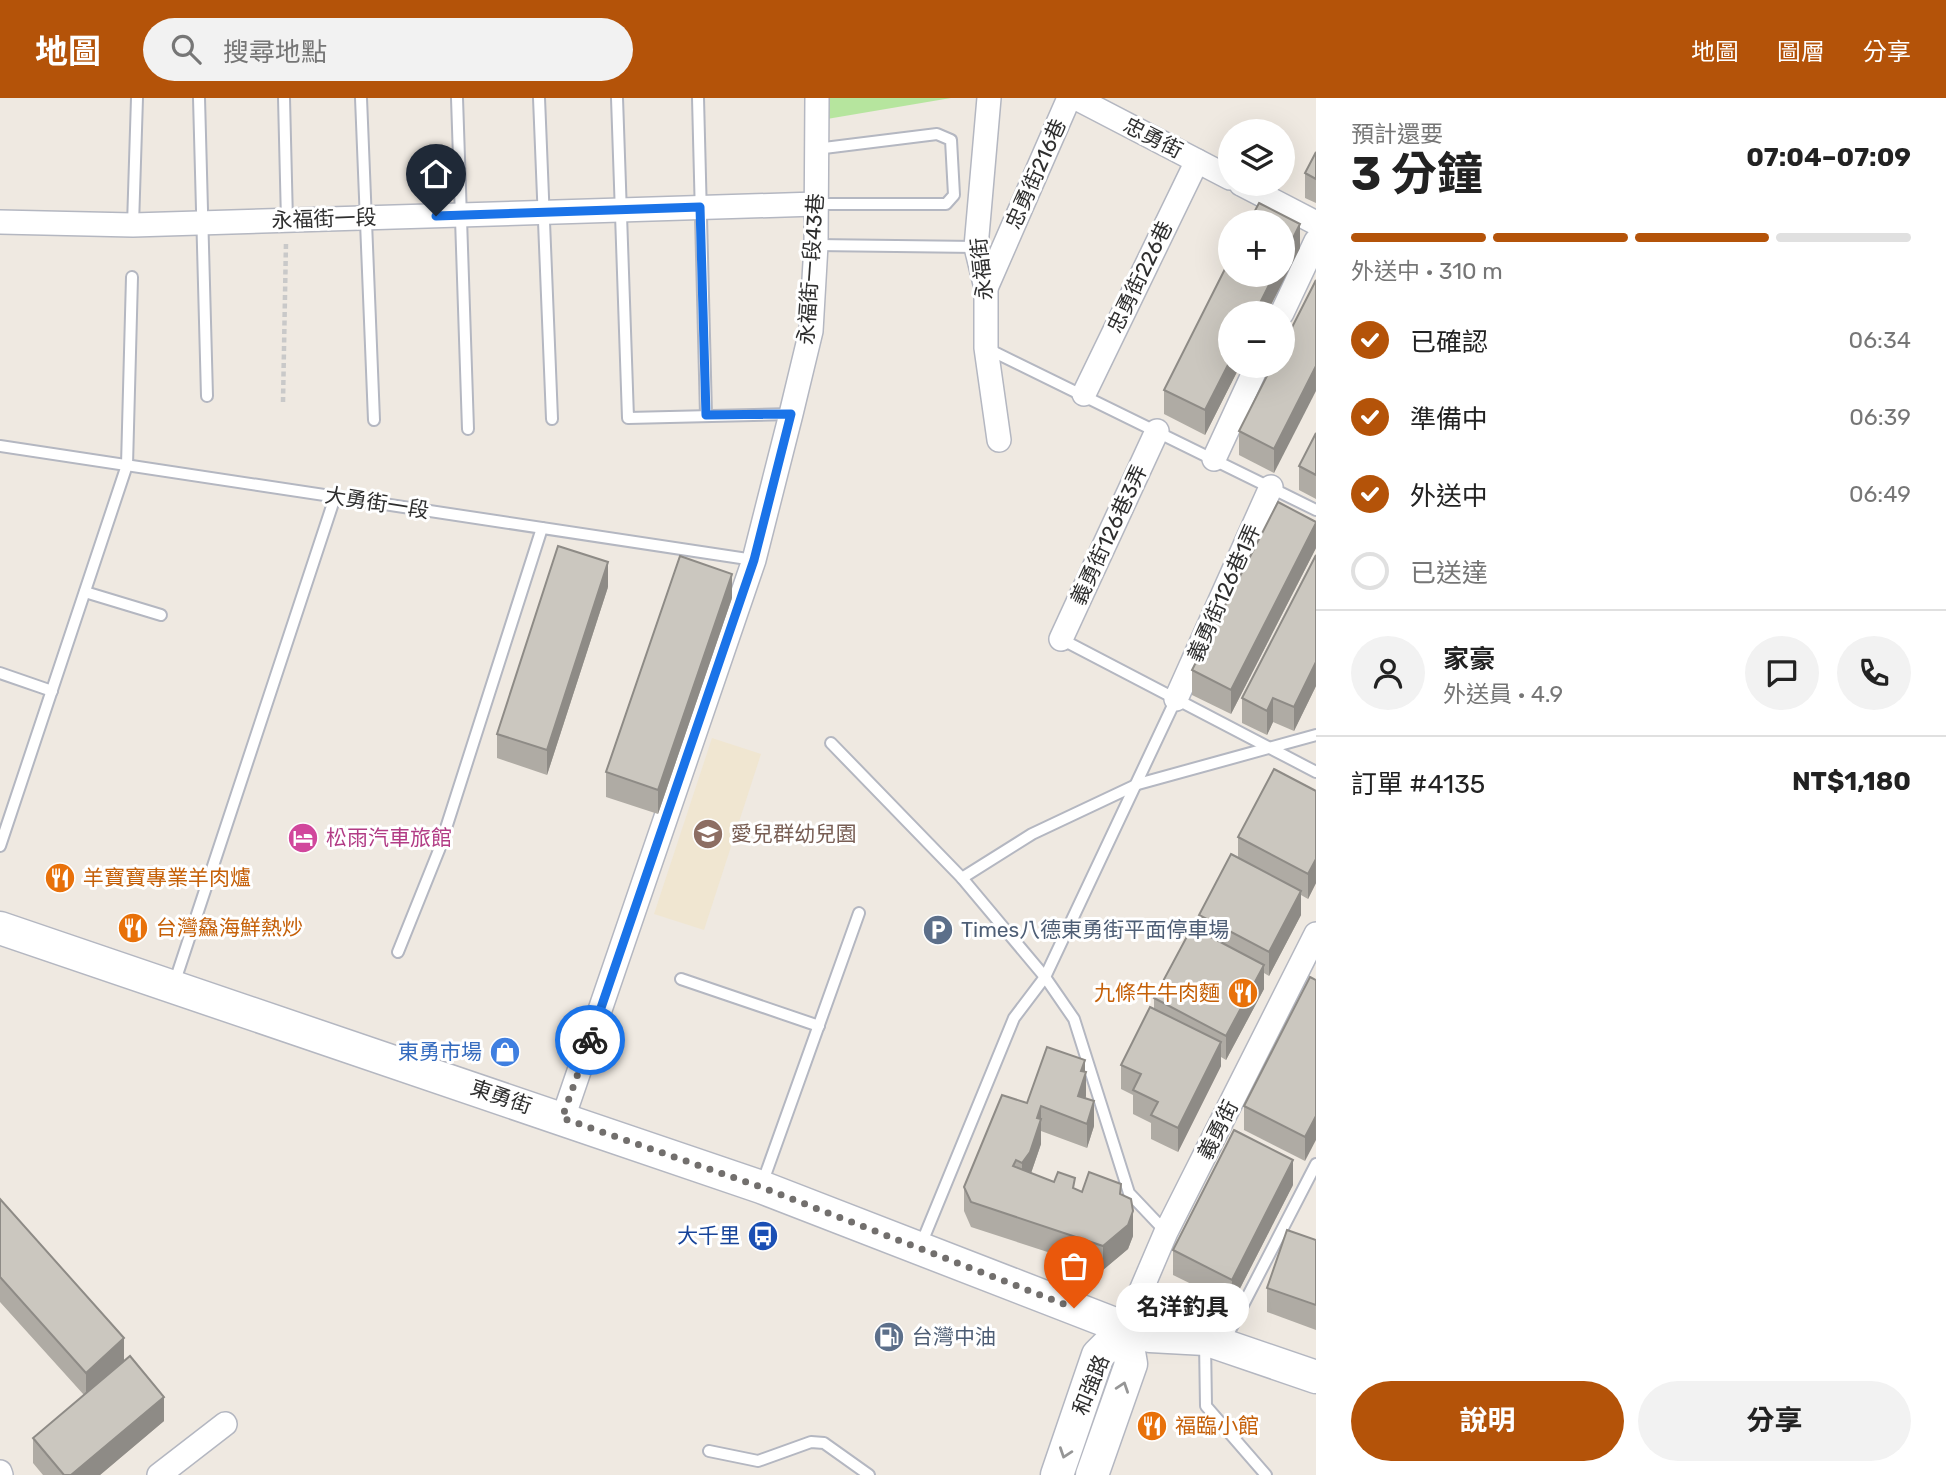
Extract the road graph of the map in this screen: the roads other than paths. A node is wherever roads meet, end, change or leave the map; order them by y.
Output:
1 (137, 98) edge
2 (200, 98) edge
3 (284, 98) edge
4 (361, 98) edge
5 (457, 98) edge
6 (539, 98) edge
7 (617, 98) edge
8 (698, 98) edge
9 (817, 98) edge
10 (989, 98) edge
11 (1069, 98) edge
12 (1076, 98) edge
13 (816, 149) junction
14 (1197, 161) junction
15 (1218, 172) edge
16 (1264, 196) edge
17 (816, 204) junction
18 (700, 207) junction
19 (622, 210) junction
20 (544, 212) junction
21 (459, 215) junction
22 (365, 218) junction
23 (287, 220) junction
24 (0, 222) edge
25 (203, 223) junction
26 (1316, 223) edge
27 (133, 225) junction
28 (1316, 241) edge
29 (816, 246) junction
30 (976, 247) junction
31 (132, 277) dead end
32 (986, 288) junction
33 (1288, 301) edge
34 (986, 348) junction
35 (1251, 378) edge
36 (1084, 394) junction
37 (207, 396) dead end
38 (791, 414) junction
39 (706, 415) junction
40 (551, 419) dead end
41 (374, 420) dead end
42 (468, 429) dead end
43 (1157, 430) junction
44 (999, 440) dead end
45 (0, 446) edge
46 (1214, 459) junction
47 (127, 466) junction
48 (1271, 487) junction
49 (335, 497) junction
50 (1316, 510) edge
51 (542, 528) junction
52 (754, 560) junction
53 (85, 592) junction
54 (161, 615) dead end
55 (1062, 639) joint
56 (0, 673) edge
57 (52, 691) junction
58 (1177, 699) junction
59 (1316, 735) edge
60 (831, 743) dead end
61 (1270, 748) junction
62 (1316, 772) edge
63 (1138, 785) junction
64 (0, 846) edge
65 (962, 877) junction
66 (859, 913) dead end
67 (0, 928) edge
68 (1316, 934) edge
69 (398, 952) dead end
70 (1045, 977) junction
71 (681, 979) dead end
72 (173, 987) junction
73 (819, 1026) junction
74 (562, 1118) junction
75 (1316, 1164) edge
76 (761, 1187) junction
77 (1166, 1232) junction
78 (920, 1247) junction
79 (1125, 1328) junction
80 (1213, 1342) junction
81 (1316, 1377) edge
82 (225, 1424) dead end
83 (709, 1451) dead end
84 (159, 1475) edge
85 (869, 1475) edge
86 (1057, 1475) edge
87 (1093, 1475) edge
88 (1266, 1475) edge

1 - 27 lane
2 - 25 lane
3 - 23 lane
4 - 22 lane
5 - 21 lane
6 - 20 lane
7 - 19 lane
8 - 18 lane
9 - 13 street, 永福街一段43巷
10 - 30 street, 永福街
11 - 32 street, 忠勇街216巷
12 - 14 street, 忠勇街
13 - 17 street, 永福街一段43巷
13 - 17 lane
14 - 15 street, 忠勇街
14 - 36 street, 忠勇街226巷
16 - 26 street
17 - 18 street, 永福街一段
17 - 29 street, 永福街一段43巷
18 - 19 street, 永福街一段
18 - 39 lane
19 - 20 street, 永福街一段
19 - 39 lane
20 - 21 street, 永福街一段
20 - 40 lane
21 - 22 street, 永福街一段
21 - 42 lane
22 - 23 street, 永福街一段
22 - 41 lane
23 - 25 street, 永福街一段
24 - 27 street, 永福街一段
25 - 27 street, 永福街一段
25 - 37 lane
28 - 33 street
29 - 30 lane
29 - 38 street, 永福街一段43巷
30 - 32 street, 永福街
31 - 47 lane
32 - 34 street, 永福街
34 - 36 lane
34 - 44 street, 永福街
35 - 46 street
36 - 43 lane
38 - 39 lane
38 - 52 street, 永福街一段43巷
43 - 46 lane
43 - 55 street, 義勇街126巷3弄
45 - 47 lane, 大勇街一段
46 - 48 lane
47 - 49 lane, 大勇街一段
47 - 53 lane
48 - 50 lane
48 - 58 street, 義勇街126巷1弄
49 - 51 lane, 大勇街一段
49 - 72 lane
51 - 52 lane, 大勇街一段
51 - 69 lane
52 - 74 street, 永福街一段43巷
53 - 54 lane
53 - 57 lane
55 - 58 lane
56 - 57 lane
57 - 64 lane
58 - 61 lane
58 - 63 lane
59 - 61 lane
60 - 65 lane
61 - 62 lane
61 - 63 lane
63 - 65 lane
63 - 70 lane
65 - 70 lane
66 - 73 lane
67 - 72 street, 東勇街
68 - 77 street, 義勇街
70 - 77 lane
70 - 78 lane
71 - 73 lane
72 - 74 street, 東勇街
73 - 76 lane
74 - 76 street, 東勇街
75 - 80 lane
76 - 78 street, 東勇街
77 - 79 street, 義勇街
78 - 79 street, 東勇街
79 - 80 street, 東勇街
79 -> 86 street, 和強路
87 -> 79 street, 和強路
80 - 81 street, 東勇街
80 - 88 lane
82 - 84 street
83 - 85 lane

